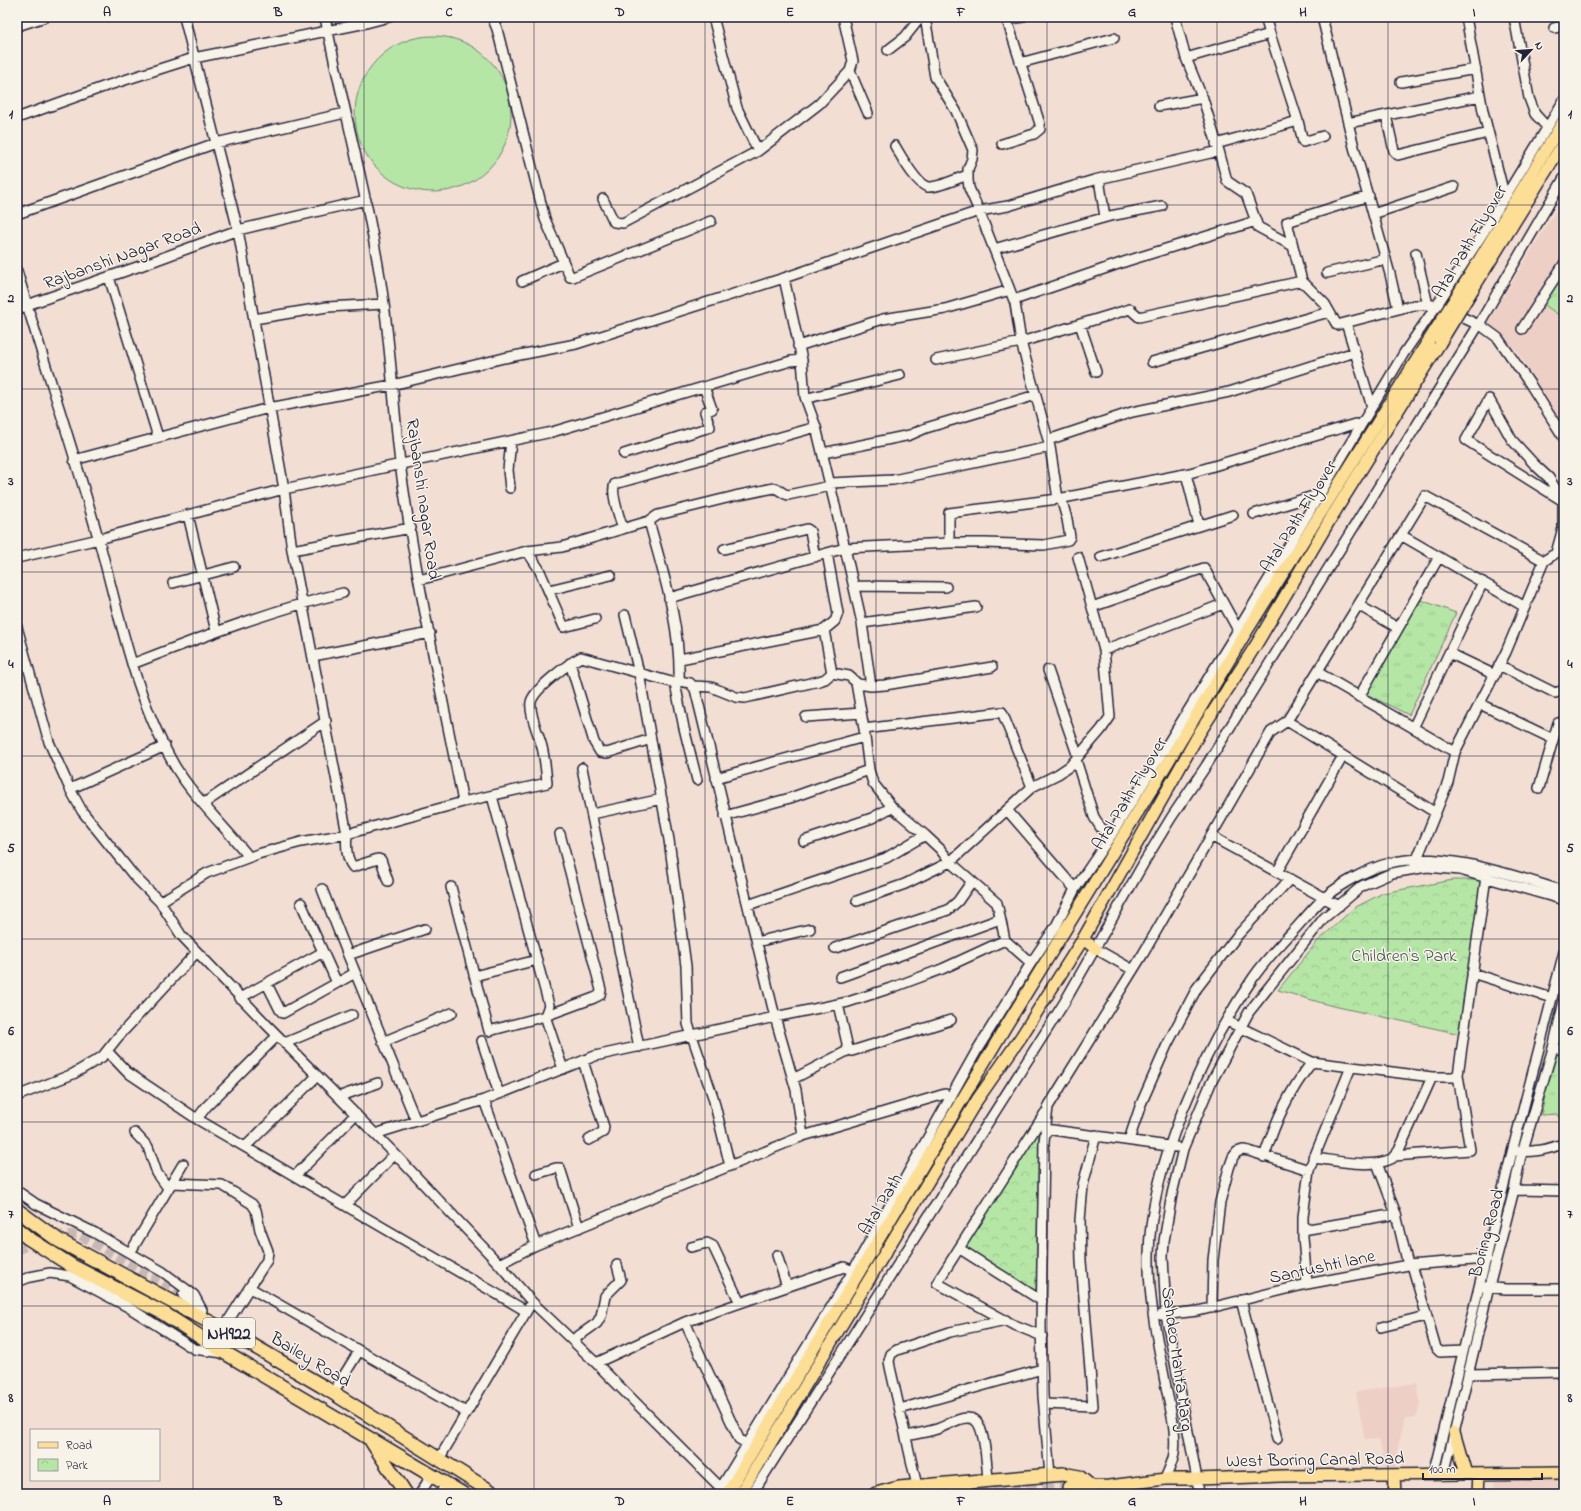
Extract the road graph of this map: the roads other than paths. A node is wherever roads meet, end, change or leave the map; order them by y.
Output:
1 (45, 17) edge
2 (184, 17) edge
3 (325, 17) edge
4 (389, 17) edge
5 (492, 17) edge
6 (713, 17) edge
7 (843, 17) edge
8 (921, 17) edge
9 (925, 17) edge
10 (929, 17) edge
11 (1022, 17) edge
12 (1175, 17) edge
13 (1265, 17) edge
14 (1323, 17) edge
15 (1466, 17) edge
16 (1514, 17) edge
17 (1007, 18) edge
18 (17, 26) edge
19 (1564, 26) edge
20 (1554, 28) dead end
21 (328, 30) junction
22 (1270, 34) junction
23 (1114, 38) dead end
24 (888, 50) dead end
25 (194, 58) junction
26 (1186, 58) junction
27 (1020, 62) junction
28 (1476, 69) junction
29 (850, 71) junction
30 (1401, 82) dead end
31 (1480, 96) junction
32 (1203, 98) junction
33 (1564, 100) edge
34 (1159, 106) dead end
35 (345, 113) junction
36 (868, 114) dead end
37 (1386, 115) junction
38 (17, 118) edge
39 (1564, 120) edge
40 (1298, 121) junction
41 (1348, 122) junction
42 (1547, 127) junction
43 (1488, 133) junction
44 (1323, 136) dead end
45 (1564, 142) edge
46 (216, 143) junction
47 (1002, 144) dead end
48 (895, 146) dead end
49 (1217, 148) junction
50 (758, 151) junction
51 (968, 175) junction
52 (1564, 178) edge
53 (1099, 179) junction
54 (1454, 187) dead end
55 (1369, 196) junction
56 (1504, 198) junction
57 (603, 199) dead end
58 (366, 200) junction
59 (1162, 206) dead end
60 (979, 211) junction
61 (17, 214) edge
62 (1373, 214) junction
63 (1105, 217) junction
64 (711, 221) dead end
65 (1256, 221) junction
66 (238, 230) junction
67 (1293, 246) junction
68 (994, 249) junction
69 (1416, 253) dead end
70 (1386, 259) junction
71 (563, 263) junction
72 (1564, 264) edge
73 (17, 271) edge
74 (1327, 273) dead end
75 (109, 277) junction
76 (784, 278) junction
77 (522, 281) dead end
78 (1302, 281) junction
79 (1469, 286) junction
80 (1010, 290) junction
81 (1014, 300) junction
82 (384, 304) junction
83 (27, 305) junction
84 (1433, 305) junction
85 (1398, 309) junction
86 (17, 310) edge
87 (1329, 312) junction
88 (254, 319) junction
89 (1346, 323) junction
90 (1080, 324) junction
91 (1478, 326) junction
92 (1522, 329) dead end
93 (1021, 342) junction
94 (1434, 342) junction
95 (798, 346) junction
96 (1355, 352) junction
97 (797, 360) junction
98 (936, 360) dead end
99 (1152, 362) dead end
100 (1096, 372) dead end
101 (900, 374) dead end
102 (392, 385) junction
103 (704, 387) junction
104 (1036, 395) junction
105 (805, 397) junction
106 (1372, 407) junction
107 (270, 408) junction
108 (1362, 425) junction
109 (813, 428) junction
110 (158, 437) junction
111 (1564, 438) edge
112 (511, 440) junction
113 (1049, 444) junction
114 (823, 453) junction
115 (624, 454) dead end
116 (74, 460) junction
117 (400, 464) junction
118 (1186, 474) junction
119 (827, 486) junction
120 (510, 488) dead end
121 (284, 489) junction
122 (1320, 494) junction
123 (1062, 498) junction
124 (1563, 501) junction
125 (1254, 514) dead end
126 (188, 515) junction
127 (1233, 515) dead end
128 (650, 521) junction
129 (1199, 525) junction
130 (411, 528) junction
131 (623, 529) junction
132 (1401, 535) junction
133 (98, 539) junction
134 (949, 543) junction
135 (724, 549) dead end
136 (292, 550) junction
137 (836, 550) junction
138 (527, 552) junction
139 (1560, 555) edge
140 (815, 556) junction
141 (1102, 557) dead end
142 (1439, 557) junction
143 (17, 558) edge
144 (1078, 558) dead end
145 (1544, 561) junction
146 (234, 567) dead end
147 (203, 575) junction
148 (611, 575) dead end
149 (419, 580) junction
150 (1483, 582) junction
151 (173, 583) dead end
152 (854, 586) junction
153 (946, 587) dead end
154 (549, 590) junction
155 (344, 593) dead end
156 (669, 598) junction
157 (303, 603) junction
158 (1223, 604) junction
159 (1358, 605) junction
160 (976, 607) dead end
161 (1092, 607) junction
162 (1525, 607) junction
163 (625, 615) dead end
164 (595, 619) dead end
165 (862, 623) junction
166 (17, 627) edge
167 (1398, 628) junction
168 (824, 630) junction
169 (1238, 630) junction
170 (216, 631) junction
171 (430, 634) junction
172 (1104, 650) junction
173 (1449, 653) junction
174 (313, 656) junction
175 (680, 659) junction
176 (570, 663) junction
177 (132, 664) junction
178 (1499, 665) junction
179 (992, 667) dead end
180 (1048, 670) dead end
181 (1317, 672) junction
182 (832, 673) junction
183 (639, 674) junction
184 (1495, 675) junction
185 (677, 682) junction
186 (863, 685) junction
187 (694, 686) junction
188 (1564, 690) edge
189 (1359, 697) junction
190 (1480, 704) junction
191 (861, 713) junction
192 (806, 717) dead end
193 (326, 721) junction
194 (1287, 721) junction
195 (1558, 723) dead end
196 (1413, 728) junction
197 (868, 731) junction
198 (651, 738) junction
199 (1553, 739) junction
200 (165, 746) junction
201 (1455, 752) junction
202 (1343, 756) junction
203 (1077, 758) junction
204 (582, 768) dead end
205 (869, 770) junction
206 (716, 778) junction
207 (697, 780) dead end
208 (1032, 787) junction
209 (1539, 788) dead end
210 (70, 789) junction
211 (492, 796) junction
212 (662, 799) junction
213 (463, 802) junction
214 (203, 804) junction
215 (892, 807) junction
216 (1007, 810) junction
217 (1436, 813) junction
218 (592, 814) junction
219 (726, 816) junction
220 (347, 834) junction
221 (560, 834) dead end
222 (1112, 834) junction
223 (925, 835) junction
224 (1211, 836) junction
225 (804, 841) dead end
226 (249, 857) junction
227 (1417, 859) junction
228 (950, 862) junction
229 (1413, 869) junction
230 (1277, 872) junction
231 (1486, 877) junction
232 (1290, 879) junction
233 (388, 881) dead end
234 (972, 882) junction
235 (451, 886) dead end
236 (322, 889) dead end
237 (1075, 889) junction
238 (1564, 891) edge
239 (1324, 898) junction
240 (1564, 900) edge
241 (857, 901) dead end
242 (160, 902) junction
243 (301, 903) dead end
244 (748, 905) junction
245 (1339, 906) junction
246 (1000, 919) junction
247 (425, 929) dead end
248 (810, 929) dead end
249 (1060, 929) junction
250 (1083, 939) junction
251 (1005, 940) junction
252 (757, 942) junction
253 (835, 948) dead end
254 (1096, 949) junction
255 (198, 952) junction
256 (323, 952) junction
257 (1564, 952) edge
258 (348, 955) junction
259 (537, 960) junction
260 (1031, 963) junction
261 (1132, 970) junction
262 (355, 973) junction
263 (1472, 973) junction
264 (474, 976) junction
265 (840, 977) dead end
266 (337, 983) junction
267 (267, 984) junction
268 (240, 998) junction
269 (1552, 998) junction
270 (1564, 1001) edge
271 (838, 1004) junction
272 (452, 1013) dead end
273 (352, 1015) dead end
274 (545, 1016) junction
275 (775, 1017) junction
276 (951, 1020) dead end
277 (1227, 1021) junction
278 (1240, 1028) junction
279 (692, 1035) junction
280 (277, 1036) junction
281 (482, 1041) dead end
282 (383, 1042) junction
283 (285, 1043) junction
284 (639, 1047) junction
285 (1553, 1048) junction
286 (849, 1050) junction
287 (1564, 1050) edge
288 (107, 1051) junction
289 (583, 1061) junction
290 (1312, 1062) junction
291 (1351, 1067) junction
292 (563, 1069) junction
293 (1458, 1075) junction
294 (317, 1076) junction
295 (1432, 1077) junction
296 (792, 1079) junction
297 (378, 1083) dead end
298 (499, 1094) junction
299 (17, 1096) edge
300 (338, 1097) junction
301 (951, 1098) junction
302 (484, 1100) junction
303 (1047, 1110) junction
304 (356, 1114) junction
305 (197, 1119) junction
306 (416, 1121) junction
307 (1045, 1129) junction
308 (136, 1133) dead end
309 (375, 1134) junction
310 (1096, 1135) junction
311 (803, 1136) junction
312 (589, 1140) dead end
313 (1129, 1140) junction
314 (1564, 1143) edge
315 (1170, 1146) junction
316 (245, 1147) junction
317 (1183, 1149) junction
318 (1512, 1150) junction
319 (1522, 1152) junction
320 (395, 1154) junction
321 (1264, 1156) junction
322 (1394, 1156) junction
323 (1313, 1158) junction
324 (1376, 1163) junction
325 (183, 1164) dead end
326 (730, 1166) junction
327 (1309, 1170) junction
328 (536, 1174) dead end
329 (295, 1176) junction
330 (170, 1185) junction
331 (1514, 1190) junction
332 (17, 1191) edge
333 (1564, 1191) edge
334 (345, 1205) junction
335 (17, 1210) edge
336 (1396, 1214) junction
337 (579, 1228) junction
338 (17, 1229) edge
339 (1303, 1230) junction
340 (536, 1245) junction
341 (691, 1247) dead end
342 (960, 1249) junction
343 (130, 1253) junction
344 (777, 1255) dead end
345 (1486, 1259) junction
346 (499, 1264) junction
347 (617, 1265) dead end
348 (1410, 1265) junction
349 (852, 1271) junction
350 (17, 1282) edge
351 (1307, 1284) junction
352 (787, 1287) junction
353 (1479, 1287) junction
354 (1489, 1287) junction
355 (250, 1288) junction
356 (1564, 1289) edge
357 (183, 1294) tunnel mouth
358 (1241, 1300) junction
359 (1042, 1301) junction
360 (532, 1302) junction
361 (740, 1303) junction
362 (1212, 1308) junction
363 (526, 1311) junction
364 (1152, 1314) junction
365 (204, 1315) junction
366 (1166, 1315) junction
367 (1426, 1316) junction
368 (1006, 1320) junction
369 (685, 1322) junction
370 (1381, 1327) dead end
371 (223, 1329) junction
372 (1042, 1336) junction
373 (573, 1340) junction
374 (359, 1351) junction
375 (1462, 1351) junction
376 (227, 1354) junction
377 (596, 1363) junction
378 (1042, 1369) junction
379 (1564, 1370) edge
380 (1468, 1374) junction
381 (327, 1390) junction
382 (1044, 1404) junction
383 (900, 1409) junction
384 (466, 1412) junction
385 (331, 1416) junction
386 (1454, 1432) junction
387 (906, 1436) junction
388 (1277, 1438) dead end
389 (370, 1440) junction
390 (747, 1444) junction
391 (439, 1459) junction
392 (1564, 1473) edge
393 (1466, 1474) junction
394 (1479, 1474) junction
395 (1050, 1475) junction
396 (1394, 1475) junction
397 (1438, 1475) junction
398 (431, 1476) junction
399 (1165, 1478) junction
400 (1197, 1479) junction
401 (988, 1480) junction
402 (917, 1486) junction
403 (1110, 1486) junction
404 (1068, 1487) tunnel mouth
405 (1091, 1487) junction
406 (443, 1489) edge
407 (1122, 1489) edge
408 (724, 1490) edge
409 (406, 1494) edge
410 (420, 1494) edge
411 (463, 1494) edge
412 (495, 1494) edge
413 (740, 1494) edge
414 (752, 1494) edge
415 (876, 1494) edge
416 (1118, 1494) edge
417 (1199, 1494) edge
418 (1395, 1494) edge
419 (1478, 1494) edge

1 - 18 street
2 - 25 street
3 - 21 street, Rajbanshi nagar Road
4 - 21 street
5 - 71 street
6 - 50 street
7 - 29 street
8 - 24 street
9 - 10 street
9 - 51 street
11 - 17 street
12 - 26 street
13 - 22 street
14 - 41 street
15 - 28 street
16 - 42 street
17 - 27 street
19 - 20 street
21 - 25 street
21 - 35 street, Rajbanshi nagar Road
22 - 26 street
22 - 40 street
23 - 27 street
25 - 38 street
25 - 46 street
26 - 32 street
27 - 47 street
28 - 30 street
28 - 31 street
29 - 36 street
29 - 50 street
31 - 37 street
31 - 43 street
32 - 34 street
32 - 49 street
33 - 42 street
35 - 46 street
35 - 58 street, Rajbanshi nagar Road
37 - 41 street
37 - 43 street
39 - 79 main road, Atal Path Flyover
40 - 44 street
40 - 49 street
41 - 55 street
42 - 56 street
43 - 56 street
45 - 79 main road, Atal Path Flyover
46 - 61 street
46 - 66 street
48 - 51 street
49 - 53 street
49 - 65 street
50 - 57 street
51 - 60 street
52 - 91 street
53 - 60 street
53 - 63 street
54 - 62 street
55 - 62 street
55 - 67 street
56 - 84 street
58 - 66 street
58 - 82 street, Rajbanshi nagar Road
59 - 63 street
60 - 68 street
60 - 76 street
62 - 70 street
63 - 68 street
64 - 71 street
65 - 67 street
65 - 81 street
66 - 75 street, Rajbanshi Nagar Road
66 - 88 street
67 - 78 street
68 - 80 street
69 - 84 street
70 - 74 street
70 - 85 street
71 - 77 street
72 - 92 street
73 - 83 street
75 - 83 street, Rajbanshi Nagar Road
75 - 110 street
76 - 95 street
76 - 102 street
78 - 87 street
78 - 90 street
79 - 94 main road, Atal Path Flyover, bridge
80 - 81 street
80 - 95 street
81 - 93 street
82 - 88 street
82 - 102 street, Rajbanshi nagar Road
83 - 86 street, Rajbanshi Nagar Road
83 - 116 street
84 - 85 street
84 - 91 street
84 - 106 street
85 - 89 street
87 - 89 street
87 - 99 street
88 - 107 street
89 - 96 street
90 - 93 street
90 - 100 street
91 - 111 street
91 - 254 street
93 - 98 street
93 - 104 street
94 - 249 main road, Atal Path Flyover
94 - 250 main road, Atal Path Flyover
95 - 97 street
96 - 106 street
96 - 113 street
97 - 103 street
97 - 105 street
101 - 105 street
102 - 107 street
102 - 117 street, Rajbanshi nagar Road
103 - 112 street
103 - 115 street
104 - 113 street
104 - 114 street
105 - 109 street
106 - 108 street
107 - 110 street
107 - 121 street
108 - 118 street
108 - 122 street
109 - 114 street
109 - 131 street
110 - 116 street
112 - 117 street
112 - 120 street
113 - 119 street
113 - 123 street
114 - 119 street
116 - 133 street
117 - 121 street
117 - 130 street, Rajbanshi nagar Road
118 - 123 street
118 - 129 street
119 - 128 street
119 - 137 street
121 - 126 street
121 - 136 street
122 - 125 street
122 - 169 street
123 - 134 street
123 - 134 street
124 - 124 street
124 - 139 street
126 - 133 street
126 - 147 street
127 - 129 street
128 - 131 street
128 - 156 street
129 - 141 street
130 - 136 street
130 - 149 street, Rajbanshi nagar Road
131 - 138 street
132 - 142 street
132 - 145 street
132 - 159 street
133 - 143 street
133 - 177 street
134 - 137 street
135 - 140 street
136 - 157 street
137 - 140 street
137 - 152 street
137 - 168 street
138 - 149 street
138 - 154 street
139 - 145 street
140 - 156 street
142 - 150 street
142 - 167 street
144 - 161 street
145 - 162 street
146 - 147 street
147 - 151 street
147 - 170 street
148 - 154 street
149 - 171 street, Rajbanshi nagar Road
150 - 162 street
150 - 173 street
152 - 153 street
152 - 165 street
154 - 164 street
155 - 157 street
156 - 175 street
157 - 170 street
157 - 174 street
158 - 161 street
158 - 169 street
158 - 172 street
159 - 167 street
159 - 181 street
160 - 165 street
161 - 172 street
162 - 178 street
163 - 183 street
165 - 186 street
166 - 210 street
167 - 189 street
168 - 175 street
168 - 182 street
169 - 222 street
170 - 177 street
171 - 174 street
171 - 213 street, Rajbanshi nagar Road
172 - 203 street
173 - 184 street
173 - 196 street
174 - 193 street
175 - 185 street
176 - 183 street
176 - 198 street
176 - 211 street
177 - 200 street
178 - 184 street
178 - 188 street
179 - 186 street
180 - 203 street
181 - 189 street
181 - 194 street
182 - 186 street
182 - 187 street
183 - 185 street
183 - 198 street
184 - 190 street
185 - 187 street
185 - 207 street
186 - 191 street
187 - 206 street
189 - 196 street
190 - 199 street
190 - 201 street
191 - 192 street
191 - 197 street
193 - 214 street
193 - 220 street
194 - 202 street
194 - 224 street
195 - 199 street
196 - 201 street
197 - 205 street
197 - 206 street
197 - 208 street
198 - 212 street
199 - 209 street
200 - 210 street
200 - 214 street
201 - 217 street
202 - 217 street
202 - 230 street
203 - 208 street
203 - 222 street
204 - 218 street
205 - 215 street
205 - 219 street
206 - 219 street
208 - 216 street
210 - 242 street
211 - 213 street
211 - 259 street
212 - 218 street
212 - 279 street
213 - 220 street
214 - 226 street
215 - 223 street
215 - 225 street
216 - 228 street
216 - 237 street
217 - 227 street
218 - 284 street
219 - 244 street
220 - 226 street
220 - 233 street
221 - 274 street
222 - 237 street
223 - 228 street
223 - 244 street
224 - 230 street
224 - 261 street
226 - 242 street
227 - 229 street
227 - 238 street, Sahdeo Mahta Marg
227 - 239 street, Sahdeo Mahta Marg
228 - 234 street
228 - 241 street
229 - 231 street, Sahdeo Mahta Marg
229 - 245 street, Sahdeo Mahta Marg
230 - 232 street
231 - 240 street, Sahdeo Mahta Marg
231 - 263 street
232 - 239 street
232 - 313 street
234 - 246 street
234 - 253 street
235 - 264 street
236 - 258 street
237 - 249 street
239 - 245 street
239 - 277 street, Sahdeo Mahta Marg
242 - 255 street
243 - 256 street
244 - 252 street
245 - 278 street, Sahdeo Mahta Marg
246 - 251 street
246 - 265 street
247 - 258 street
248 - 252 street
249 - 260 street
249 - 408 main road, Atal Path
250 - 254 main road
250 - 413 main road, Atal Path
251 - 260 street
251 - 271 street
252 - 275 street
254 - 261 street
254 - 414 street
255 - 268 street
255 - 288 street
256 - 266 street
256 - 267 street
257 - 269 street
258 - 262 street
259 - 264 street
259 - 274 street
260 - 301 street
261 - 303 street
262 - 266 street
262 - 282 street
263 - 269 street
263 - 293 street
264 - 274 street
266 - 267 street
267 - 268 street
268 - 280 street
269 - 318 street
270 - 285 street, Boring Road
271 - 275 street
271 - 286 street
272 - 282 street
273 - 283 street
274 - 292 street
275 - 279 street
275 - 296 street
276 - 286 street
277 - 278 street
277 - 315 street, Sahdeo Mahta Marg
278 - 290 street
278 - 317 street, Sahdeo Mahta Marg
279 - 284 street
279 - 326 street
280 - 283 street
280 - 305 street
281 - 298 street
282 - 306 street
283 - 294 street
284 - 289 street
285 - 287 street
285 - 319 street, Boring Road
286 - 296 street
288 - 299 street
288 - 305 street
289 - 292 street
289 - 312 street
290 - 291 street
290 - 321 street
291 - 295 street
291 - 323 street
292 - 298 street
293 - 295 street
293 - 322 street
294 - 300 street
294 - 316 street
295 - 322 street
296 - 311 street
297 - 300 street
298 - 302 street
300 - 304 street
301 - 311 street
301 - 349 street
302 - 306 street
302 - 340 street
303 - 307 street
303 - 342 street
304 - 309 street
304 - 329 street
305 - 316 street
306 - 309 street
307 - 310 street
307 - 359 street
308 - 330 street
309 - 320 street
310 - 313 street
310 - 382 street
311 - 326 street
313 - 315 street
314 - 319 street
315 - 317 street
315 - 364 street, Sahdeo Mahta Marg
316 - 329 street
317 - 366 street, Sahdeo Mahta Marg
318 - 319 street
318 - 345 street
319 - 331 street, Boring Road
320 - 334 street
320 - 346 street
321 - 327 street
321 - 362 street
322 - 324 street
323 - 324 street
323 - 327 street
324 - 336 street
325 - 330 street
326 - 337 street
327 - 339 street
328 - 337 street
329 - 334 street
330 - 343 street
330 - 355 street
331 - 333 street
331 - 354 street, Boring Road
332 - 343 street
334 - 363 street
335 - 365 highway, Bailey Road / NH922
336 - 339 street
336 - 348 street
337 - 340 street
338 - 376 highway, NH922
339 - 351 street
340 - 346 street
341 - 361 street
342 - 359 street
342 - 368 street
343 - 365 street
344 - 352 street
345 - 348 street, Santushti lane
345 - 353 street
346 - 360 street
347 - 373 street
348 - 351 street, Santushti lane
348 - 367 street
349 - 352 street
349 - 390 street
350 - 376 street
351 - 358 street, Santushti lane
352 - 361 street
353 - 354 street
353 - 375 street
354 - 356 street
354 - 380 street, Boring Road
355 - 371 street
355 - 374 street
357 - 365 street
358 - 362 street, Santushti lane
358 - 388 street
359 - 372 street
360 - 363 street
360 - 373 street
361 - 369 street
362 - 366 street, Santushti lane
363 - 384 street
364 - 366 street, Santushti lane
364 - 399 street, Sahdeo Mahta Marg
365 - 371 highway, Bailey Road / NH922
366 - 400 street, Sahdeo Mahta Marg
367 - 370 street
367 - 375 street
368 - 372 street
368 - 383 street
369 - 377 street
369 - 390 street
371 - 381 highway, Bailey Road / NH922
372 - 378 street
373 - 377 street
374 - 381 street
374 - 384 street
375 - 397 street
376 - 385 highway, NH922
377 - 408 street
378 - 382 street
378 - 383 street
379 - 380 street
380 - 386 street, Boring Road
381 - 385 highway
381 - 391 highway, Bailey Road / NH922
382 - 395 street
383 - 387 street
384 - 391 street
385 - 389 highway, NH922
386 - 393 main road
386 - 397 street, Boring Road
387 - 401 street
387 - 402 street
389 - 398 highway, NH922
389 - 409 highway
390 - 408 street
391 - 412 highway, NH922
392 - 394 main road, West Boring Canal Road
393 - 394 main road, West Boring Canal Road
393 - 397 main road, West Boring Canal Road
394 - 419 main road
395 - 401 highway
395 - 405 highway
396 - 397 main road, West Boring Canal Road
396 - 400 main road, West Boring Canal Road
396 - 418 main road
398 - 406 highway, NH922
398 - 410 street
399 - 400 main road, West Boring Canal Road
399 - 407 main road, West Boring Canal Road
400 - 417 street, Sahdeo Mahta Marg
401 - 402 highway
402 - 415 highway
403 - 405 main road, West Boring Canal Road
403 - 407 main road, West Boring Canal Road
403 - 416 main road
404 - 405 main road, West Boring Canal Road
406 - 411 highway, NH922

